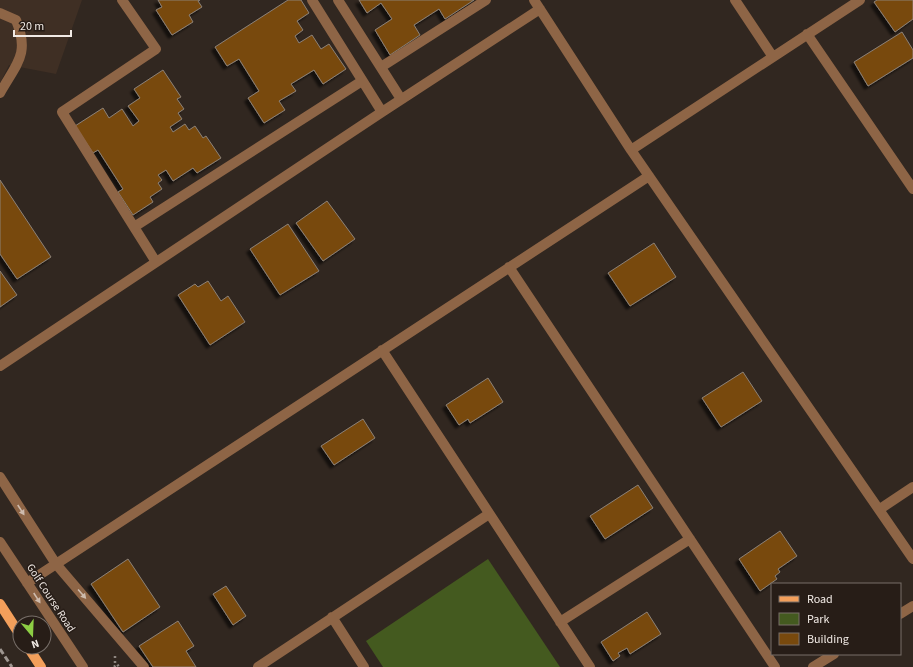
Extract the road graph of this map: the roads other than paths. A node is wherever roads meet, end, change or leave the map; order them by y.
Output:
1 (122, 0) edge
2 (312, 0) edge
3 (338, 0) edge
4 (486, 0) edge
5 (534, 0) edge
6 (735, 0) edge
7 (860, 0) edge
8 (540, 9) junction
9 (0, 13) edge
10 (807, 34) junction
11 (773, 56) junction
12 (381, 68) junction
13 (362, 81) junction
14 (0, 93) edge
15 (401, 100) junction
16 (382, 112) junction
17 (631, 150) junction
18 (650, 176) junction
19 (913, 189) edge
20 (134, 227) junction
21 (156, 262) junction
22 (509, 268) junction
23 (382, 350) junction
24 (0, 366) edge
25 (0, 477) edge
26 (913, 487) edge
27 (880, 509) junction
28 (489, 514) junction
29 (690, 539) junction
30 (0, 542) edge
31 (913, 559) edge
32 (56, 564) junction
33 (27, 583) junction
34 (0, 604) edge
35 (913, 606) edge
36 (901, 613) edge
37 (332, 617) junction
38 (560, 622) junction
39 (12, 623) edge
40 (33, 655) edge
41 (832, 655) edge
42 (41, 667) edge
43 (83, 667) edge
44 (144, 667) edge
45 (258, 667) edge
46 (364, 667) edge
47 (590, 667) edge
48 (775, 667) edge
49 (813, 667) edge

1 - 20 street
2 - 13 street
3 - 12 street
4 - 12 street
5 - 8 street
6 - 11 street
7 - 10 street
8 - 15 street
8 - 17 street
9 - 14 street
10 - 11 street
10 - 19 street
11 - 17 street
12 - 15 street
13 - 16 street
13 - 20 street
15 - 16 street
16 - 21 street
17 - 18 street
18 - 22 street
18 - 27 street
20 - 21 street
21 - 24 street
22 - 23 street
22 - 29 street
23 - 28 street
23 - 32 street
25 -> 32 street
26 - 27 street
27 - 31 street
28 - 37 street
28 - 38 street
29 - 38 street
29 - 48 street
30 - 33 street, Golf Course Road
32 - 33 street
32 -> 44 street
33 -> 43 street, Golf Course Road
34 - 39 main road
35 - 36 street
37 - 45 street
37 - 46 street
38 - 47 street
40 - 42 main road
41 - 49 street

